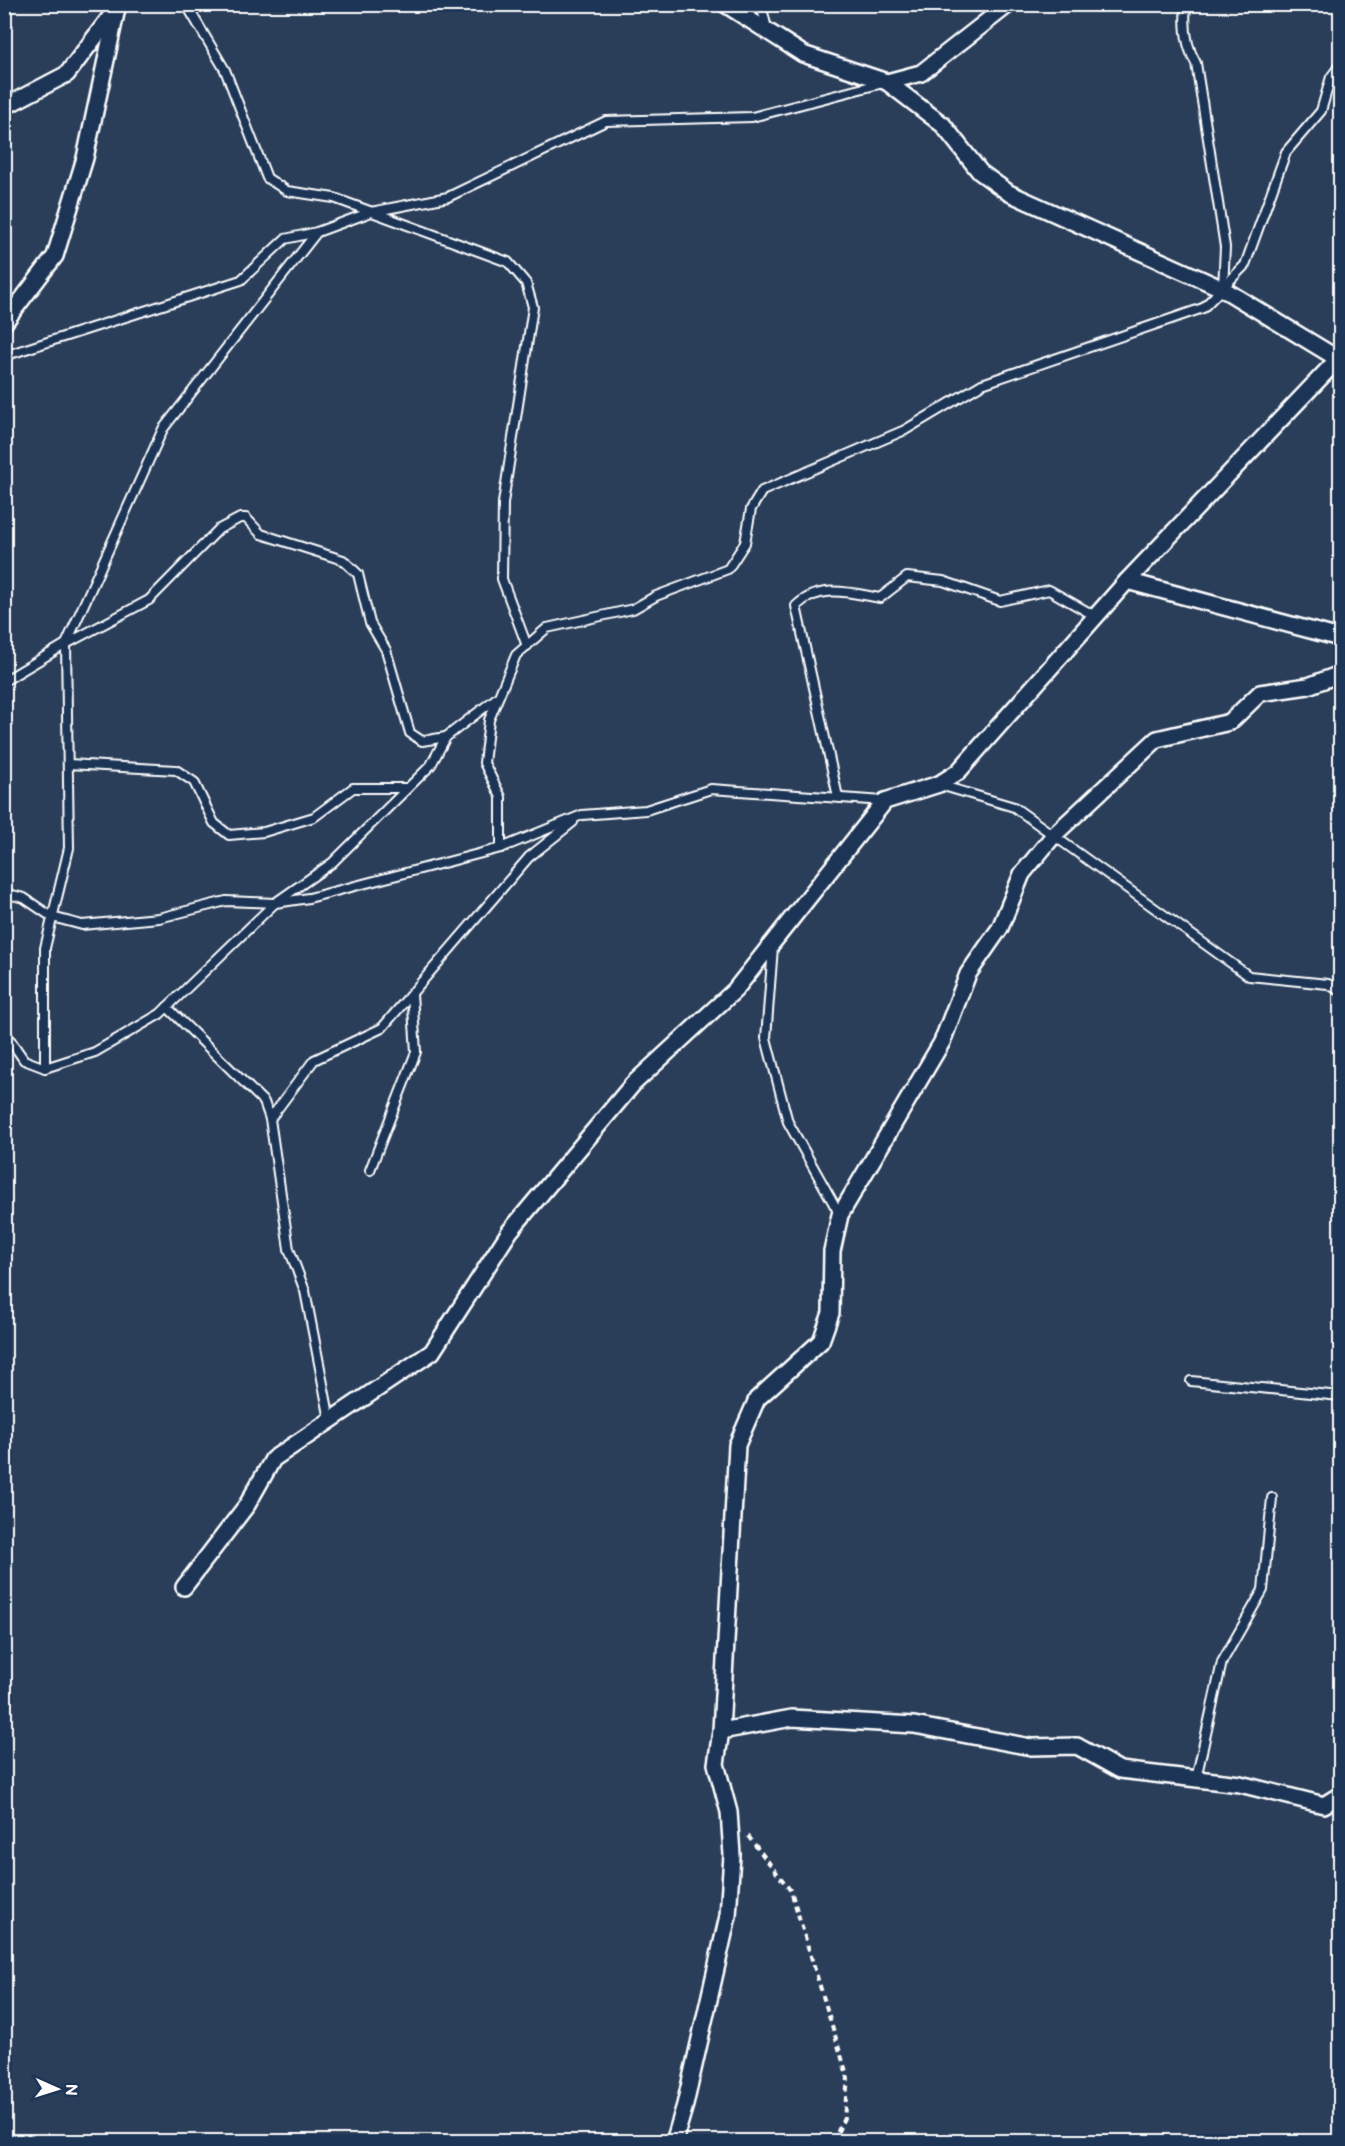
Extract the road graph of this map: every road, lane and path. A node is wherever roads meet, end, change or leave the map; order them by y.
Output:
1 (186, 4) edge
2 (725, 4) edge
3 (761, 4) edge
4 (1009, 4) edge
5 (1186, 4) edge
6 (118, 6) edge
7 (767, 31) junction
8 (1341, 65) edge
9 (887, 82) junction
10 (4, 106) edge
11 (371, 212) junction
12 (317, 232) junction
13 (1223, 289) junction
14 (4, 323) edge
15 (4, 356) edge
16 (1340, 359) edge
17 (1127, 581) junction
18 (1095, 616) junction
19 (1341, 638) edge
20 (66, 644) junction
21 (526, 646) junction
22 (1341, 674) edge
23 (4, 681) edge
24 (499, 696) junction
25 (446, 737) junction
26 (68, 764) junction
27 (939, 784) junction
28 (407, 788) junction
29 (838, 797) junction
30 (885, 801) junction
31 (582, 815) junction
32 (1054, 835) junction
33 (501, 848) junction
34 (4, 893) edge
35 (275, 903) junction
36 (52, 917) junction
37 (773, 942) junction
38 (1341, 991) edge
39 (412, 994) junction
40 (167, 1007) junction
41 (4, 1031) edge
42 (45, 1068) junction
43 (270, 1119) junction
44 (370, 1170) dead end
45 (840, 1215) junction
46 (1191, 1381) dead end
47 (1341, 1396) edge
48 (330, 1420) junction
49 (1272, 1498) dead end
50 (184, 1587) dead end
51 (721, 1731) junction
52 (1196, 1779) junction
53 (1341, 1795) edge
54 (729, 1812) junction
55 (674, 2142) edge
56 (833, 2142) edge

1 - 11 lane
2 - 7 street
3 - 7 lane
4 - 9 street
5 - 13 lane
6 - 10 street
6 - 14 street
7 - 9 street
8 - 13 lane
9 - 11 lane
9 - 13 street
11 - 12 lane
11 - 21 lane
12 - 15 lane
12 - 20 lane
13 - 16 street
13 - 21 lane
16 - 17 street
17 - 18 street
17 - 19 street
18 - 27 street
18 - 29 lane
20 - 23 lane
20 - 25 lane
20 - 26 lane
21 - 24 lane
22 - 32 street
24 - 25 lane
24 - 33 lane
25 - 28 lane
26 - 28 lane
26 - 36 lane
27 - 30 street
27 - 32 lane
28 - 35 lane
29 - 30 lane
29 - 31 lane
30 - 37 street
31 - 33 lane
31 - 39 lane
32 - 38 lane
32 - 45 street
33 - 35 lane
34 - 36 lane
35 - 36 lane
35 - 40 lane
36 - 42 lane
37 - 45 lane
37 - 48 street
39 - 43 lane
39 - 44 lane
40 - 42 lane
40 - 43 lane
41 - 42 lane
43 - 48 lane
45 - 51 street
46 - 47 lane
48 - 50 street
49 - 52 lane
51 - 52 street
51 - 54 street
52 - 53 street
54 - 55 street
54 - 56 path

